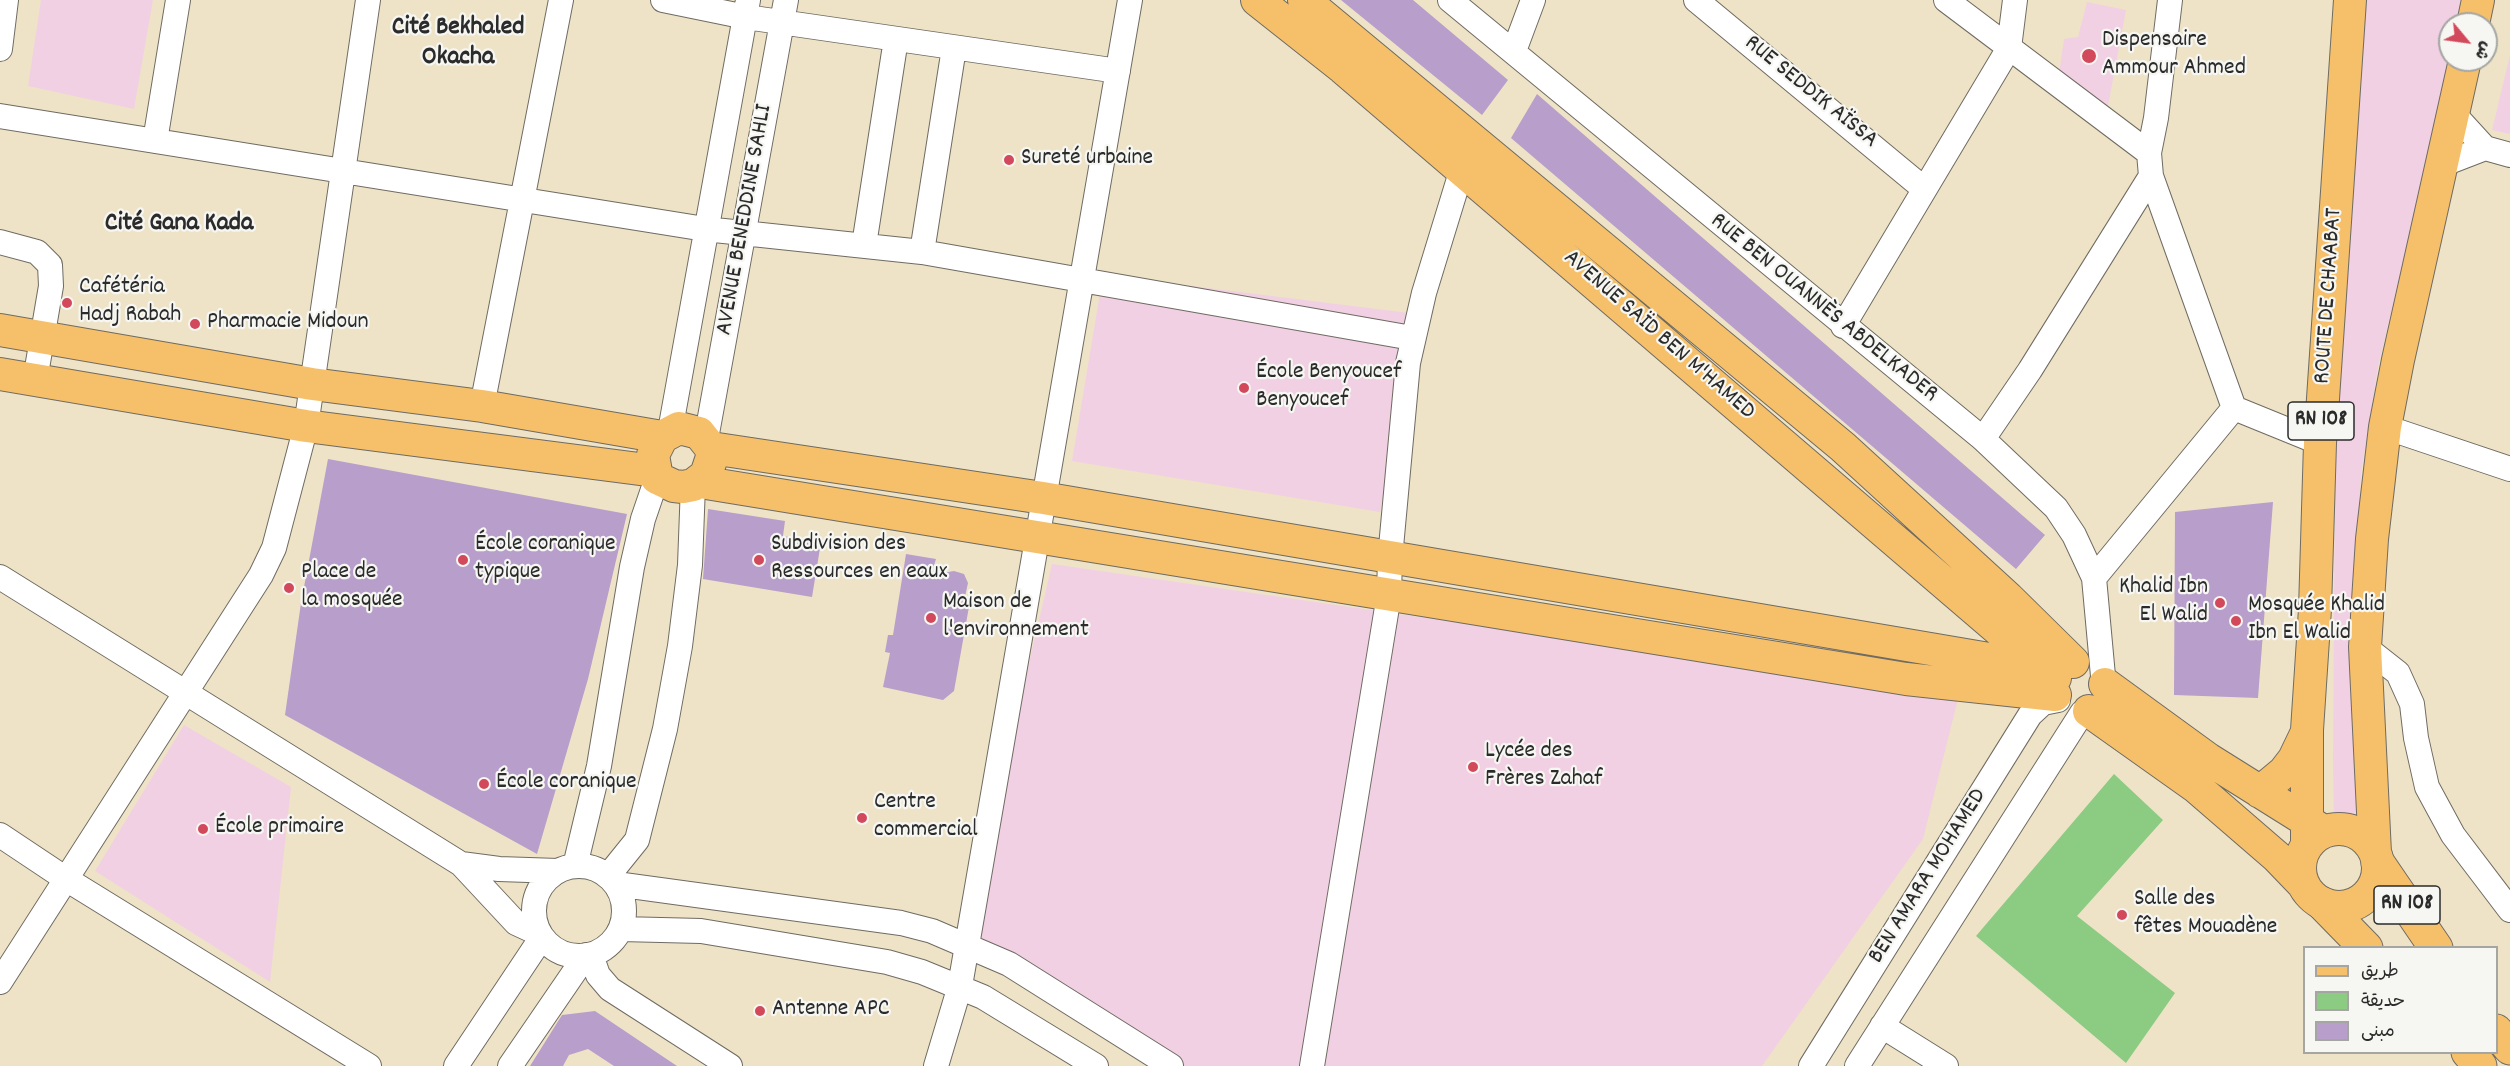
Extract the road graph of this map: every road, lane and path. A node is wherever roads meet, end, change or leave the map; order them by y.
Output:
1 (6, 0) edge
2 (178, 0) edge
3 (368, 0) edge
4 (561, 0) edge
5 (663, 0) edge
6 (1130, 0) edge
7 (1257, 0) edge
8 (1304, 0) edge
9 (1450, 0) edge
10 (1533, 0) edge
11 (1696, 0) edge
12 (1946, 0) edge
13 (2015, 0) edge
14 (2170, 0) edge
15 (2350, 0) edge
16 (747, 9) edge
17 (784, 11) edge
18 (896, 39) junction
19 (954, 48) junction
20 (2009, 48) junction
21 (0, 50) edge
22 (1514, 51) junction
23 (1118, 71) junction
24 (2462, 72) edge
25 (2453, 113) junction
26 (0, 116) edge
27 (155, 141) junction
28 (2485, 148) junction
29 (2510, 155) edge
30 (2150, 164) junction
31 (2441, 165) junction
32 (1462, 169) junction
33 (343, 171) junction
34 (1923, 188) junction
35 (522, 199) junction
36 (705, 229) junction
37 (745, 231) junction
38 (0, 242) edge
39 (864, 245) junction
40 (922, 252) junction
41 (1082, 282) junction
42 (1843, 326) junction
43 (0, 330) edge
44 (43, 337) junction
45 (1412, 339) junction
46 (0, 374) edge
47 (35, 380) junction
48 (312, 384) junction
49 (482, 406) junction
50 (2234, 408) junction
51 (306, 426) junction
52 (2385, 427) junction
53 (666, 434) junction
54 (1983, 440) junction
55 (2320, 443) junction
56 (708, 444) junction
57 (2510, 469) edge
58 (656, 474) junction
59 (697, 484) junction
60 (1043, 498) junction
61 (1036, 539) junction
62 (1390, 558) junction
63 (0, 578) edge
64 (2094, 578) junction
65 (1389, 595) junction
66 (1765, 621) junction
67 (2365, 647) junction
68 (1758, 655) junction
69 (2104, 680) junction
70 (2067, 691) junction
71 (186, 692) junction
72 (2307, 730) junction
73 (2260, 792) junction
74 (2313, 832) junction
75 (0, 835) edge
76 (2377, 858) junction
77 (461, 864) junction
78 (566, 868) junction
79 (66, 879) junction
80 (612, 880) junction
81 (2313, 894) junction
82 (2510, 910) edge
83 (621, 929) junction
84 (540, 932) junction
85 (967, 944) junction
86 (2364, 946) edge
87 (2435, 946) edge
88 (588, 955) junction
89 (0, 982) edge
90 (960, 986) junction
91 (1882, 1026) junction
92 (2498, 1033) edge
93 (2510, 1048) edge
94 (2469, 1054) edge
95 (369, 1066) edge
96 (456, 1066) edge
97 (510, 1066) edge
98 (730, 1066) edge
99 (936, 1066) edge
100 (1096, 1066) edge
101 (1171, 1066) edge
102 (1312, 1066) edge
103 (1811, 1066) edge
104 (1857, 1066) edge
105 (1946, 1066) edge
106 (2480, 1066) edge

1 - 21 street
2 - 27 street
3 - 33 street
4 - 35 street
5 - 16 street
6 - 23 street
7 - 32 main road, AVENUE SAÏD BEN M'HAMED
8 - 70 main road, AVENUE SAÏD BEN M'HAMED
9 - 22 street, RUE BEN OUANNÈS ABDELKADER
10 - 22 street
11 - 34 street, RUE SEDDIK AÏSSA
12 - 20 street
13 - 20 street
14 - 30 street
15 - 55 main road, ROUTE DE CHAABAT / RN 108
16 - 17 street
16 - 36 street, AVENUE BENEDDINE SAHLI
17 - 18 street
17 - 37 street, AVENUE BENEDDINE SAHLI
18 - 19 street
18 - 39 street
19 - 23 street
19 - 40 street
20 - 30 street
20 - 34 street
22 - 42 street, RUE BEN OUANNÈS ABDELKADER
23 - 41 street
24 - 25 main road, RN 108
25 - 28 street
25 - 31 main road, RN 108
26 - 27 street
27 - 33 street
28 - 29 street
28 - 31 street
30 - 50 street
30 - 54 street
31 - 52 main road, RN 108
32 - 45 street
32 - 70 main road, AVENUE SAÏD BEN M'HAMED
33 - 35 street
33 - 48 street
34 - 42 street
35 - 36 street
35 - 49 street
36 - 37 street
36 - 53 street, AVENUE BENEDDINE SAHLI
37 - 39 street
37 - 56 street, AVENUE BENEDDINE SAHLI
38 - 44 street
39 - 40 street
40 - 41 street
41 - 45 street
41 - 60 street
42 - 54 street, RUE BEN OUANNÈS ABDELKADER
43 - 44 main road
44 - 47 street
44 - 48 main road
45 - 62 street
46 - 47 main road
47 - 51 main road
48 - 49 main road
48 - 51 street
49 - 53 main road
50 - 55 street
50 - 64 street
51 - 58 main road
51 - 71 street
52 - 57 street
52 - 67 main road, RN 108
53 - 56 main road
53 - 58 main road
54 - 64 street, RUE BEN OUANNÈS ABDELKADER
55 - 72 main road, ROUTE DE CHAABAT / RN 108
56 - 59 main road
56 - 60 main road
58 - 59 main road
58 - 78 street
59 - 61 main road
59 - 80 street
60 - 61 street
60 - 62 main road
61 - 65 main road
61 - 85 street
62 - 65 street
62 - 66 main road
63 - 71 street
64 - 69 street, RUE BEN OUANNÈS ABDELKADER
65 - 68 main road
65 - 102 street
66 - 68 main road
66 - 70 main road
67 - 76 main road, RN 108
67 - 82 street
68 - 70 main road
69 - 70 main road
69 - 73 main road
70 - 81 main road, AVENUE SAÏD BEN M'HAMED
70 - 91 street, BEN AMARA MOHAMED
70 - 103 street, BEN AMARA MOHAMED
71 - 77 street
71 - 79 street
72 - 73 main road
72 - 74 main road, ROUTE DE CHAABAT / RN 108
73 - 74 main road
74 - 76 main road
74 - 81 main road
75 - 79 street
76 - 81 main road
76 - 87 highway, RN 108
77 - 78 street
77 - 84 street
78 - 80 street
78 - 84 street
79 - 89 street
79 - 95 street
80 - 83 street
80 - 85 street
81 - 86 highway, RN 108
83 - 88 street
83 - 90 street
84 - 88 street
84 - 96 street
85 - 90 street
85 - 101 street
88 - 97 street
88 - 98 street
90 - 99 street
90 - 100 street
91 - 104 street, BEN AMARA MOHAMED
91 - 105 street
92 - 93 highway
94 - 106 highway

